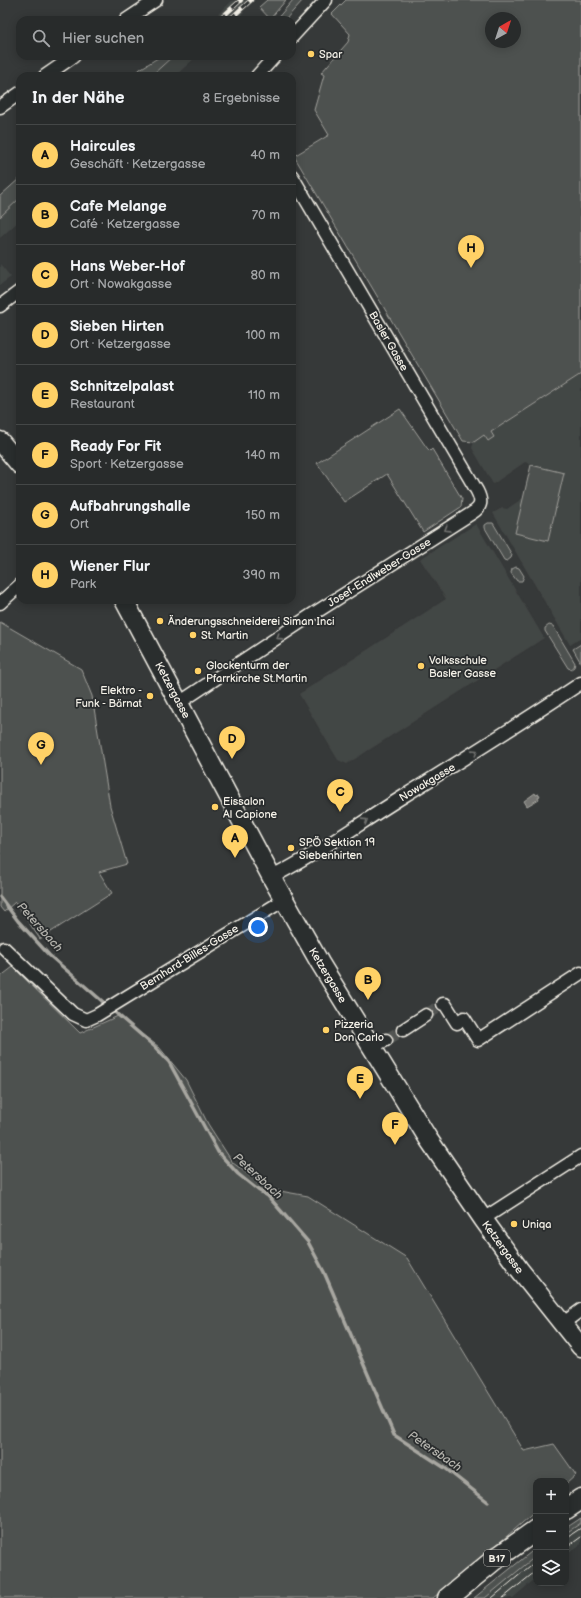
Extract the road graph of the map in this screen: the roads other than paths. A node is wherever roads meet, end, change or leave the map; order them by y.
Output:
1 (156, 0) edge
2 (326, 0) edge
3 (132, 16) edge
4 (296, 33) edge
5 (68, 60) edge
6 (271, 60) edge
7 (51, 72) edge
8 (261, 72) edge
9 (16, 96) edge
10 (0, 107) edge
11 (296, 183) edge
12 (16, 294) edge
13 (0, 306) edge
14 (0, 441) edge
15 (16, 460) edge
16 (479, 507) joint
17 (16, 589) edge
18 (0, 604) edge
19 (126, 604) edge
20 (581, 683) edge
21 (179, 703) junction
22 (272, 877) junction
23 (284, 900) junction
24 (4, 948) dead end
25 (581, 973) edge
26 (443, 1004) dead end
27 (426, 1015) tunnel mouth
28 (403, 1030) tunnel mouth
29 (581, 1156) edge
30 (482, 1219) junction
31 (581, 1310) edge
32 (562, 1324) junction
33 (581, 1347) edge
34 (581, 1500) edge
35 (569, 1507) edge
36 (533, 1532) edge
37 (448, 1598) edge

1 - 3 street
2 - 4 street
5 - 7 street
6 - 8 street
9 - 10 street
11 - 16 street, Basler Gasse
12 - 13 street
14 - 15 main road
16 -> 21 street, Josef-Endlweber-Gasse
17 - 18 street
19 - 21 main road, Ketzergasse
22 -> 20 street, Nowakgasse
21 - 22 main road, Ketzergasse
22 - 23 main road, Ketzergasse
23 - 24 street, Bernhard-Billes-Gasse
23 - 30 main road, Ketzergasse
25 - 26 street
27 - 28 street
29 - 30 street
30 - 32 main road, Ketzergasse
31 - 32 street
32 - 33 main road, Ketzergasse
34 - 35 main road
36 - 37 main road, B17

